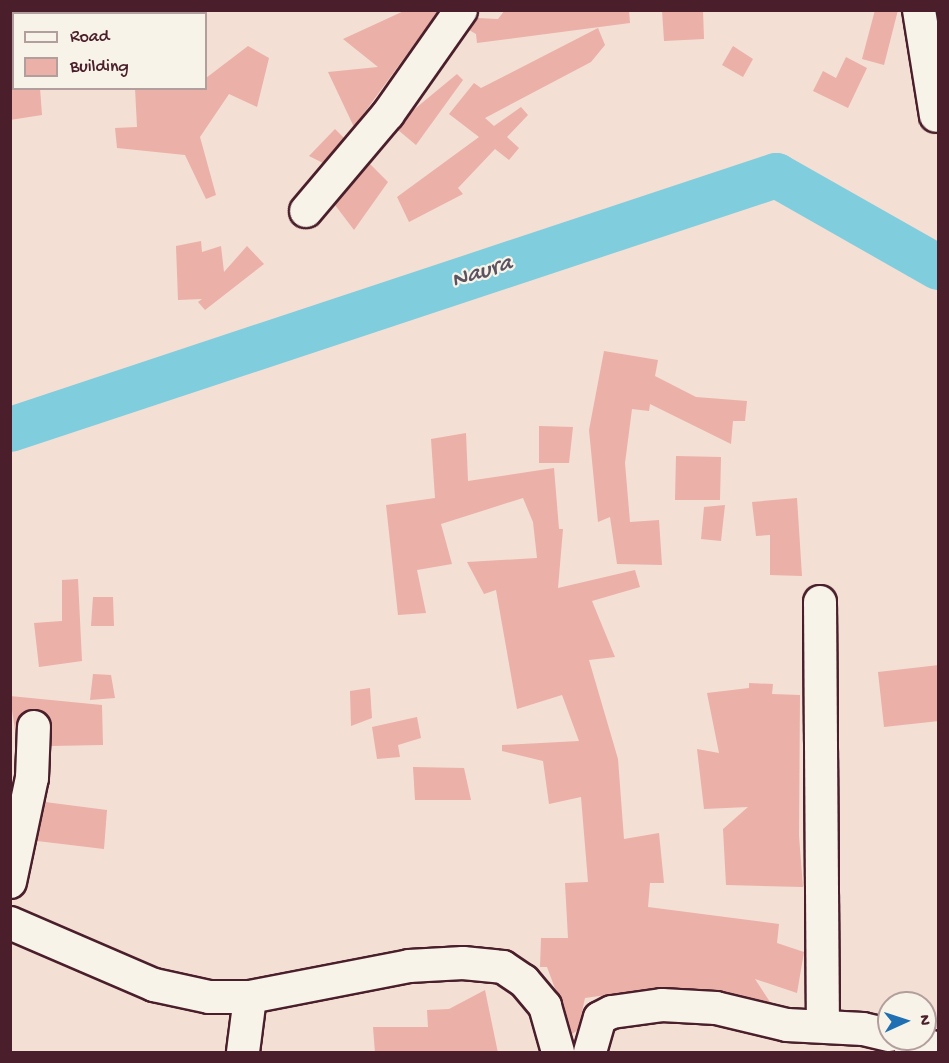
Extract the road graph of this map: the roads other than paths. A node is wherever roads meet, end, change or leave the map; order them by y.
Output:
1 (460, 10) edge
2 (919, 10) edge
3 (936, 116) dead end
4 (306, 211) dead end
5 (820, 602) dead end
6 (34, 727) dead end
7 (10, 882) edge
8 (10, 923) edge
9 (250, 997) junction
10 (823, 1025) junction
11 (877, 1033) edge
12 (243, 1053) edge
13 (558, 1053) edge
14 (590, 1053) edge

1 - 4 street
2 - 3 street
5 - 10 street
6 - 7 street
8 - 9 street
9 - 12 street
9 - 13 street
10 - 11 street
10 - 14 street

